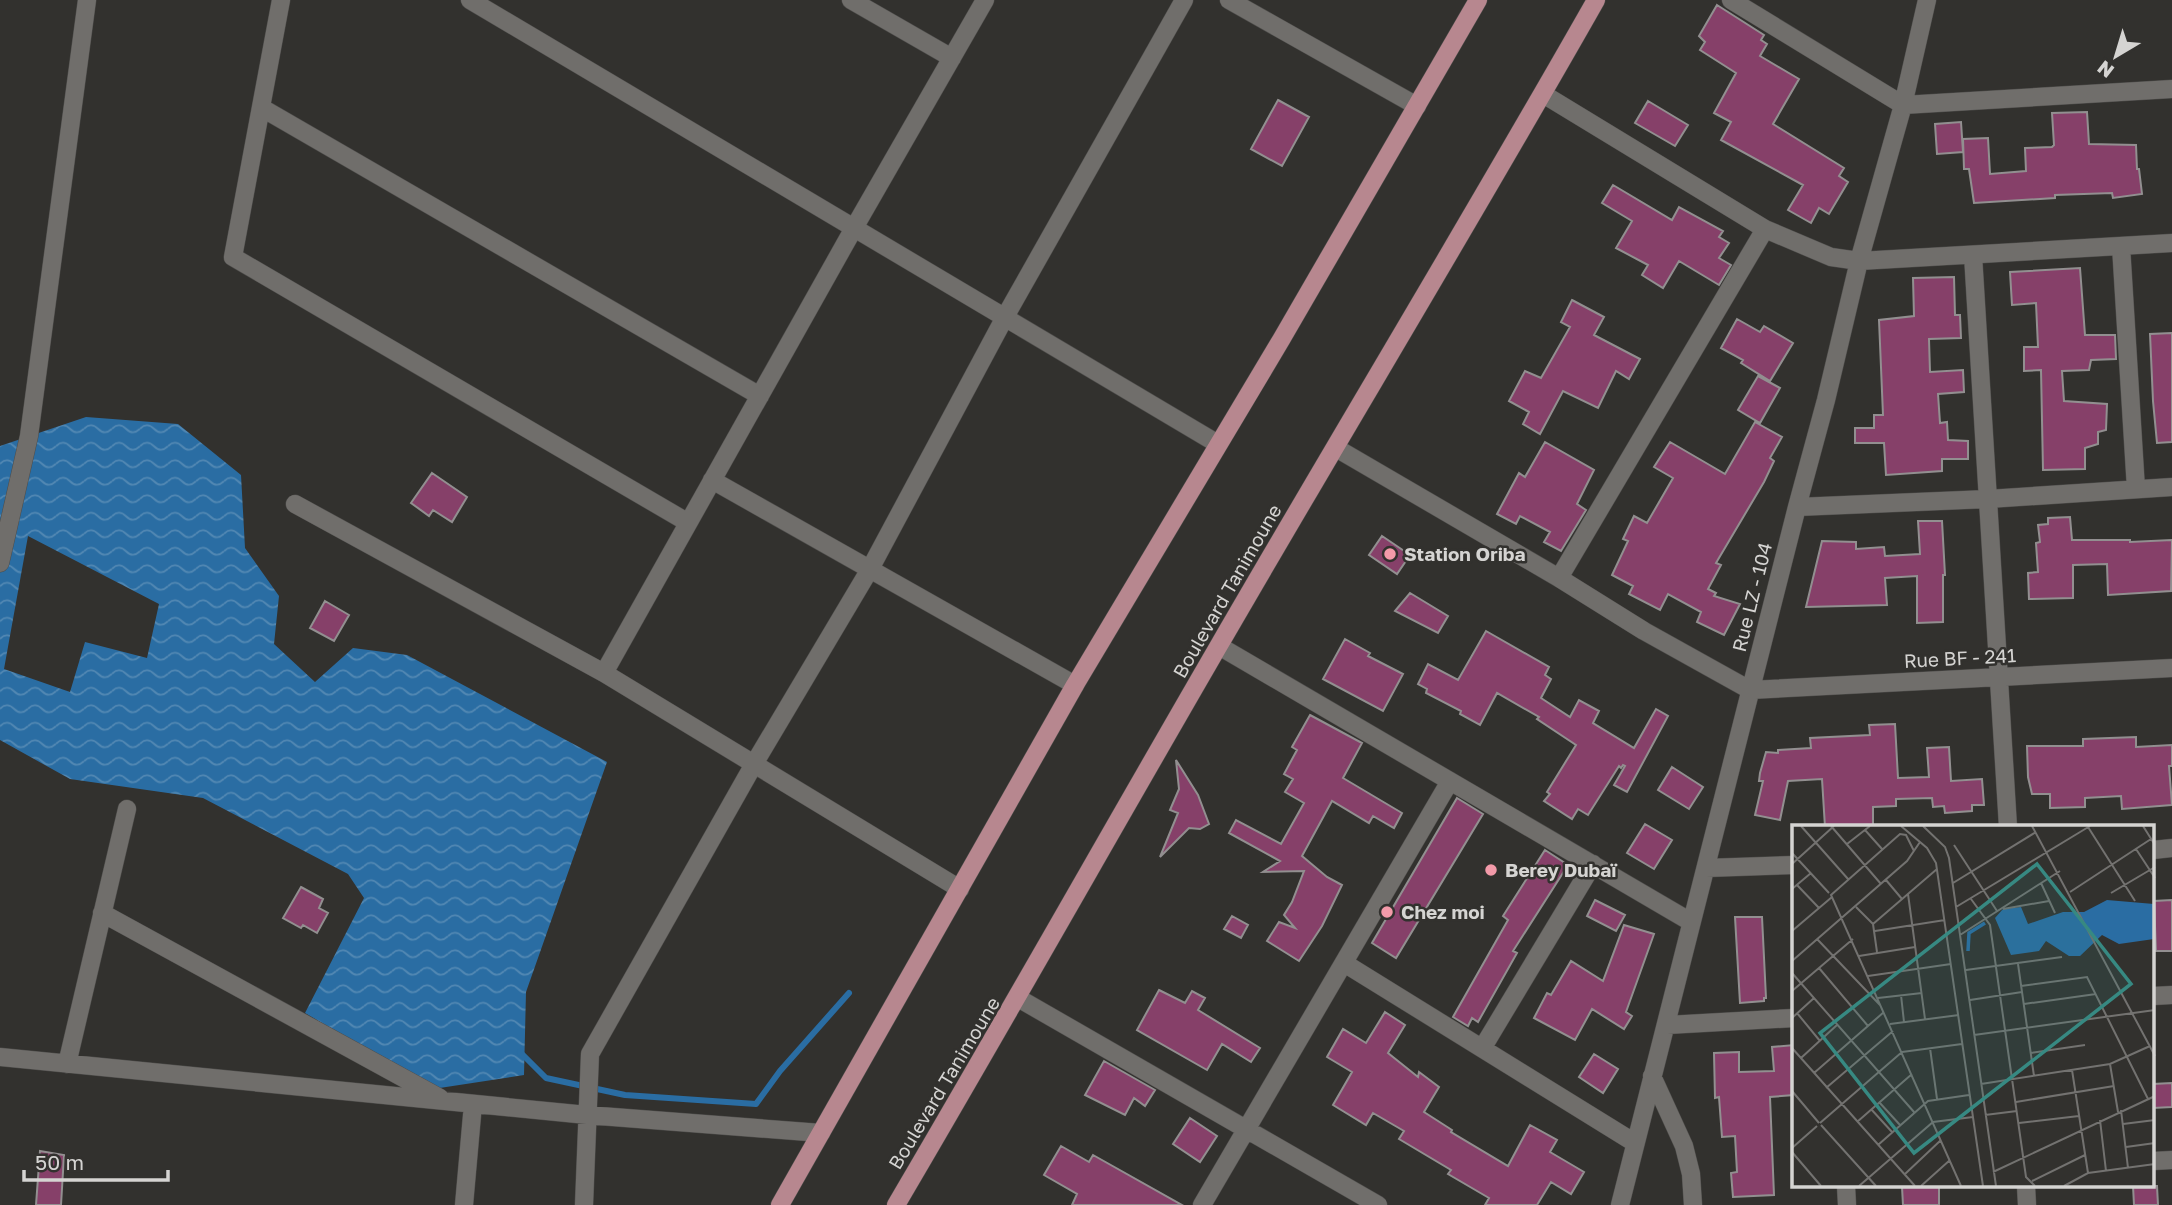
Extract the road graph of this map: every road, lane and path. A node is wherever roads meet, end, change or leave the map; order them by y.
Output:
1 (87, 0) edge
2 (281, 0) edge
3 (470, 0) edge
4 (851, 0) edge
5 (985, 0) edge
6 (1184, 0) edge
7 (1229, 0) edge
8 (1478, 0) edge
9 (1596, 0) edge
10 (1731, 0) edge
11 (1927, 0) edge
12 (952, 58) junction
13 (2172, 89) edge
14 (1543, 94) junction
15 (1903, 105) junction
16 (1417, 106) junction
17 (262, 108) junction
18 (853, 228) junction
19 (1765, 229) junction
20 (2172, 243) edge
21 (2122, 246) junction
22 (1973, 256) junction
23 (1859, 261) junction
24 (1005, 317) junction
25 (760, 396) junction
26 (1218, 444) junction
27 (1336, 448) junction
28 (712, 480) junction
29 (2172, 487) edge
30 (2137, 489) junction
31 (1988, 499) junction
32 (295, 503) dead end
33 (1797, 507) junction
34 (687, 522) junction
35 (0, 563) edge
36 (870, 569) junction
37 (1559, 578) junction
38 (1219, 646) junction
39 (2172, 668) edge
40 (604, 674) junction
41 (1998, 677) junction
42 (1075, 685) junction
43 (1750, 690) junction
44 (754, 764) junction
45 (1450, 781) junction
46 (127, 809) dead end
47 (2008, 825) edge
48 (2172, 848) edge
49 (2154, 850) edge
50 (1593, 864) junction
51 (1792, 865) edge
52 (1706, 868) junction
53 (960, 889) junction
54 (102, 912) junction
55 (1691, 922) junction
56 (1344, 962) junction
57 (2172, 995) edge
58 (2154, 996) edge
59 (1018, 998) junction
60 (1792, 1018) edge
61 (1667, 1025) junction
62 (1483, 1047) junction
63 (0, 1057) edge
64 (67, 1064) junction
65 (1652, 1076) junction
66 (446, 1101) junction
67 (473, 1104) junction
68 (587, 1115) junction
69 (1246, 1129) junction
70 (821, 1133) junction
71 (1635, 1143) junction
72 (2172, 1160) edge
73 (2154, 1161) edge
74 (464, 1205) edge
75 (584, 1205) edge
76 (780, 1205) edge
77 (896, 1205) edge
78 (1202, 1205) edge
79 (1378, 1205) edge
80 (1620, 1205) edge
81 (1693, 1205) edge

1 - 35 street
2 - 17 street
3 - 18 street
4 - 12 street
5 - 12 street
6 - 24 street
7 - 16 street
8 - 16 main road
9 - 14 main road, Boulevard Tanimoune
10 - 15 street
11 - 15 street, Rue LZ - 104
12 - 18 street
13 - 15 street
14 - 19 street
14 - 27 main road, Boulevard Tanimoune
15 - 23 street, Rue LZ - 104
16 - 26 main road
17 - 25 street
17 - 34 street
18 - 24 street
18 - 25 street
19 - 23 street
19 - 37 street
20 - 21 street
21 - 22 street
21 - 30 street
22 - 23 street
22 - 31 street
23 - 33 street, Rue LZ - 104
24 - 26 street
24 - 36 street
25 - 28 street
26 - 42 main road
27 - 37 street
27 - 38 main road, Boulevard Tanimoune
28 - 34 street
28 - 36 street
29 - 30 street
30 - 31 street
31 - 33 street
31 - 41 street
32 - 40 street
33 - 43 street, Rue LZ - 104
34 - 40 street
36 - 42 street
36 - 44 street
37 - 43 street
38 - 45 street
38 - 59 main road, Boulevard Tanimoune
39 - 41 street, Rue BF - 241
40 - 44 street
41 - 43 street, Rue BF - 241
41 - 47 street
42 - 53 main road
43 - 52 street, Rue LZ - 104
44 - 53 street
44 - 68 street
45 - 50 street
45 - 56 street
46 - 54 street
48 - 49 street
50 - 55 street
50 - 62 street
51 - 52 street
52 - 55 street, Rue LZ - 104
53 - 70 main road
54 - 64 street
54 - 66 street
55 - 61 street, Rue LZ - 104
56 - 62 street
56 - 69 street
57 - 58 street
59 - 69 street
59 - 77 main road, Boulevard Tanimoune
60 - 61 street
61 - 65 street, Rue LZ - 104
62 - 71 street
63 - 64 street
64 - 66 street
65 - 71 street, Rue LZ - 104
65 - 81 street
66 - 67 street
67 - 68 street
67 - 74 street
68 - 70 street
68 - 75 street
69 - 78 street
69 - 79 street
70 - 76 main road
71 - 80 street, Rue LZ - 104
72 - 73 street

